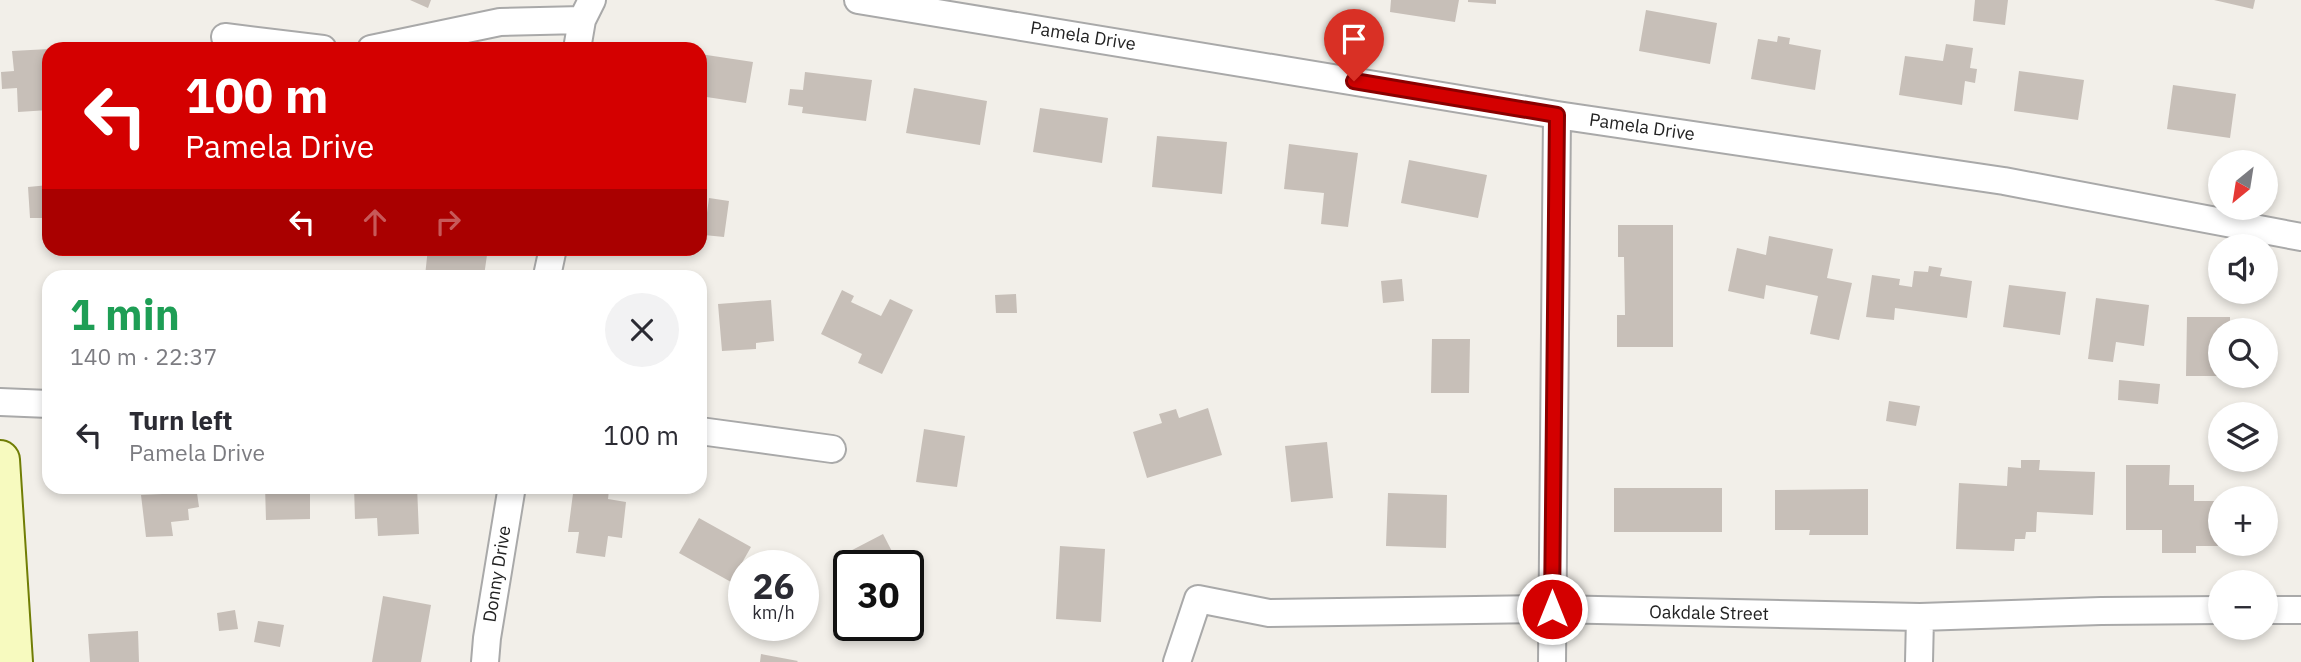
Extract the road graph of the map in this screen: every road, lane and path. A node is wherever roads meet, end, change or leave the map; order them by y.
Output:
1 (858, 0) edge
2 (587, 10) edge
3 (225, 37) dead end
4 (266, 42) edge
5 (404, 42) edge
6 (579, 42) edge
7 (1557, 115) junction
8 (2301, 237) edge
9 (0, 402) edge
10 (42, 404) edge
11 (707, 433) edge
12 (832, 449) dead end
13 (0, 460) edge
14 (511, 494) edge
15 (1552, 609) junction
16 (2208, 610) edge
17 (2278, 610) edge
18 (2301, 610) edge
19 (1920, 617) junction
20 (13, 662) edge
21 (485, 662) edge
22 (1177, 662) edge
23 (1552, 662) edge
24 (1919, 662) edge

1 - 7 street, Pamela Drive
2 - 5 street
2 - 6 street
3 - 4 street
7 - 8 street, Pamela Drive
7 - 15 street
9 - 10 street
11 - 12 street
13 - 20 main road
14 - 21 street, Donny Drive
15 - 19 street, Oakdale Street
15 - 22 street, Oakdale Street
15 - 23 street
16 - 19 street, Oakdale Street
17 - 18 street
19 - 24 street

